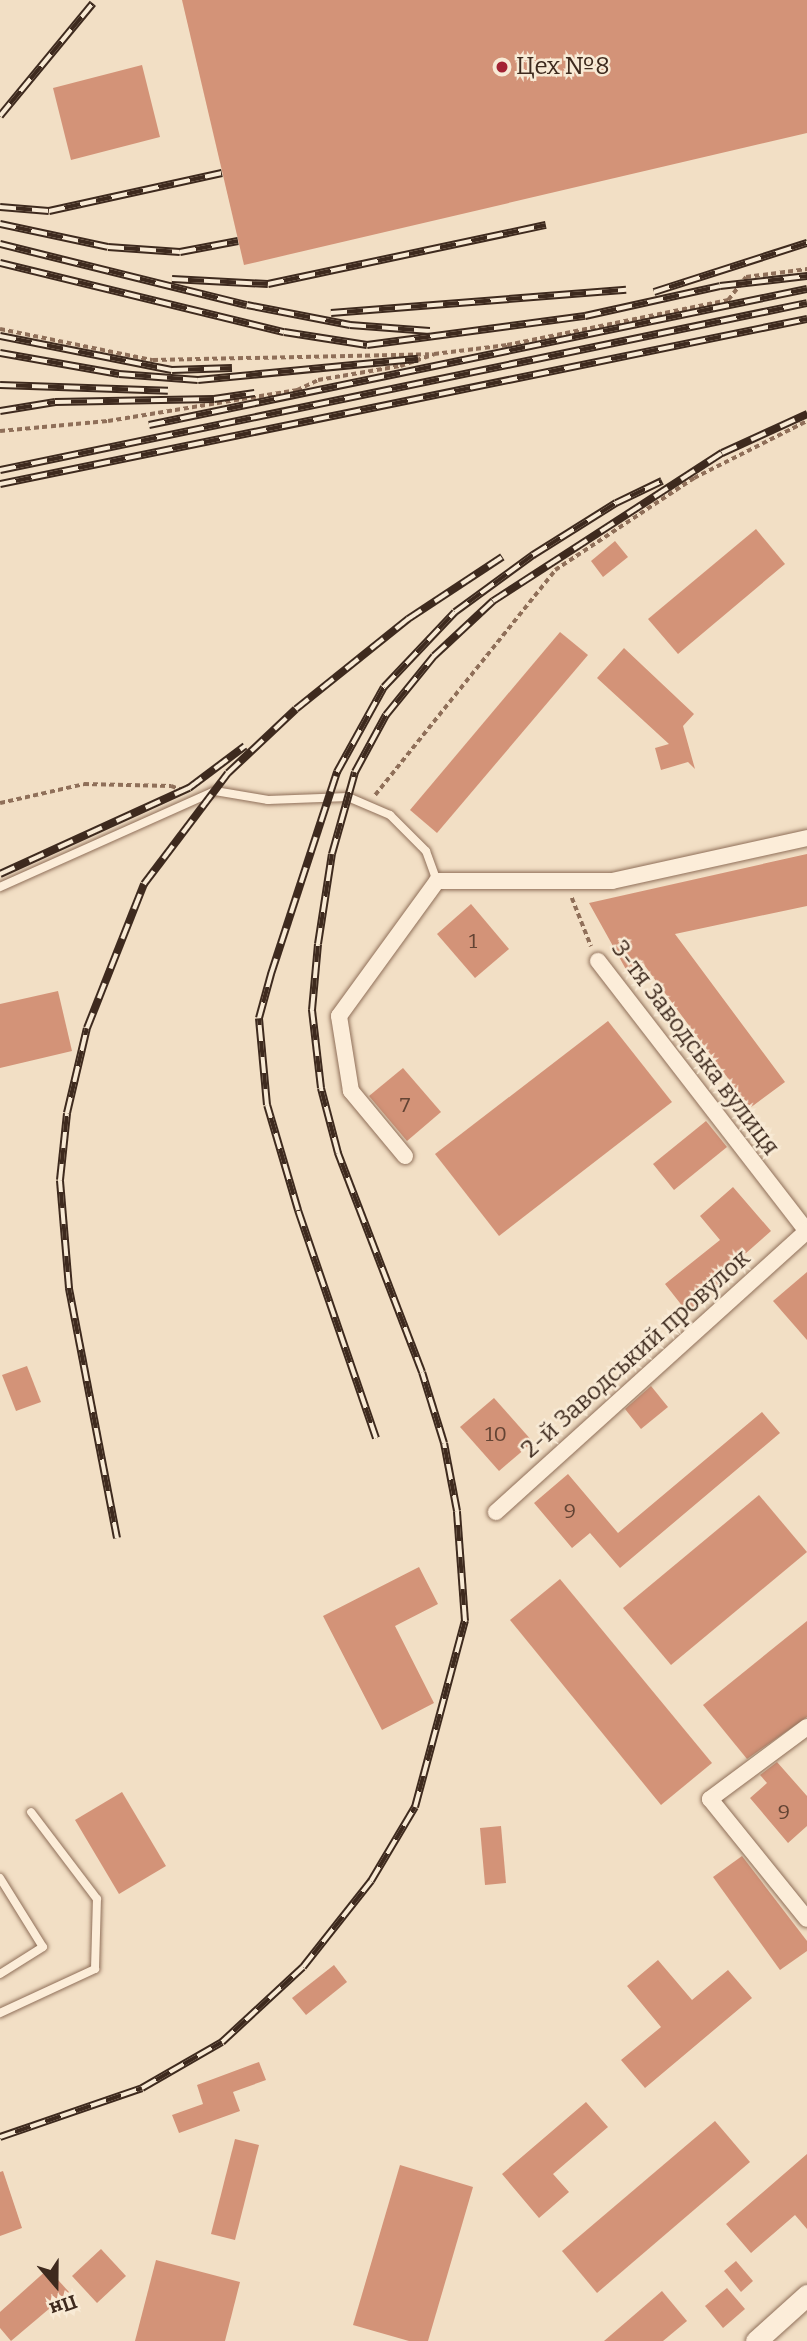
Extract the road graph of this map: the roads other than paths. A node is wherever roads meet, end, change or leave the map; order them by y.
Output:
1 (807, 838) edge
2 (437, 881) junction
3 (0, 887) edge
4 (598, 961) road end
5 (405, 1156) dead end
6 (807, 1231) edge
7 (496, 1512) dead end
8 (807, 1727) edge
9 (32, 1812) dead end
10 (0, 1878) edge
11 (807, 1919) edge
12 (0, 1974) edge
13 (0, 2013) edge
14 (807, 2295) edge
15 (757, 2341) edge

1 - 2 street
2 - 3 lane
2 - 5 street
4 - 6 street, 3-тя Заводська вулиця
6 - 7 street, 2-й Заводський провулок
8 - 11 street
9 - 13 lane
10 - 12 lane
14 - 15 street

